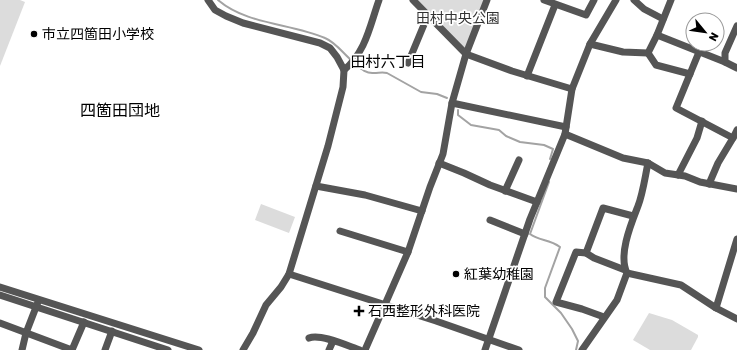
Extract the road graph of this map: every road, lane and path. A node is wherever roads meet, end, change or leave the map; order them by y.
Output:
1 (208, 0) edge
2 (379, 0) edge
3 (413, 0) edge
4 (487, 0) edge
5 (544, 0) edge
6 (594, 0) edge
7 (616, 0) edge
8 (671, 0) edge
9 (638, 1) edge
10 (555, 5) junction
11 (428, 15) junction
12 (664, 19) junction
13 (737, 26) edge
14 (657, 35) junction
15 (590, 44) junction
16 (685, 46) edge
17 (699, 52) joint
18 (648, 53) junction
19 (466, 54) junction
20 (725, 62) junction
21 (408, 63) dead end
22 (737, 68) edge
23 (344, 70) junction
24 (690, 74) junction
25 (527, 76) junction
26 (572, 89) junction
27 (452, 103) junction
28 (702, 121) junction
29 (737, 130) edge
30 (565, 131) junction
31 (733, 138) junction
32 (519, 160) dead end
33 (439, 163) junction
34 (648, 163) junction
35 (678, 175) junction
36 (709, 184) junction
37 (316, 186) junction
38 (737, 189) edge
39 (505, 191) junction
40 (537, 202) junction
41 (422, 210) junction
42 (633, 216) junction
43 (490, 220) dead end
44 (340, 231) dead end
45 (525, 234) junction
46 (737, 239) edge
47 (408, 252) junction
48 (586, 253) junction
49 (626, 272) junction
50 (288, 274) junction
51 (0, 287) edge
52 (0, 295) edge
53 (38, 303) junction
54 (385, 305) junction
55 (716, 308) junction
56 (604, 318) junction
57 (737, 319) edge
58 (84, 322) junction
59 (0, 323) edge
60 (112, 331) junction
61 (26, 333) junction
62 (162, 338) junction
63 (309, 338) dead end
64 (333, 340) junction
65 (489, 340) junction
66 (158, 348) edge
67 (22, 350) edge
68 (72, 350) edge
69 (105, 350) edge
70 (168, 350) edge
71 (199, 350) edge
72 (243, 350) edge
73 (329, 350) edge
74 (360, 350) edge
75 (365, 350) edge
76 (485, 350) edge
77 (518, 350) edge
78 (582, 350) edge

1 - 23 street
2 - 23 street
3 - 11 street
4 - 19 street
5 - 10 street
6 - 10 street
7 - 15 street
8 - 12 street
9 - 12 street
10 - 25 street
11 - 19 street
11 - 21 street
12 - 14 street
13 - 20 street
14 - 16 street
14 - 18 street
15 - 18 street
15 - 26 street
17 - 20 street
17 - 24 street
18 - 24 street
19 - 25 street
19 - 27 street
20 - 22 street
23 - 37 street
24 - 28 street
25 - 26 street
26 - 30 street
27 - 30 street
27 - 33 street
28 - 31 street
28 - 35 street
29 - 31 street
30 - 34 street
30 - 40 street
31 - 36 street
32 - 39 street
33 - 39 street
33 - 41 street
34 - 35 street
34 - 42 street
35 - 36 street
36 - 38 street
37 - 41 street
37 - 50 street
39 - 40 street
40 - 45 street
41 - 47 street
42 - 48 street
42 - 49 street
43 - 45 street
44 - 47 street
45 - 65 street
46 - 55 street
47 - 54 street
48 - 49 street
48 - 56 street
49 - 55 street
49 - 56 street
50 - 54 street
50 - 72 street
51 - 53 street
52 - 53 street
53 - 58 street
53 - 61 street
53 - 62 street
54 - 65 street
54 - 75 street
55 - 57 street
56 - 78 street
58 - 60 street
58 - 68 street
59 - 61 street
60 - 66 street
60 - 69 street
61 - 67 street
61 - 68 street
62 - 66 street
62 - 71 street
63 - 64 street
64 - 73 street
64 - 74 street
65 - 76 street
65 - 77 street
66 - 70 street

